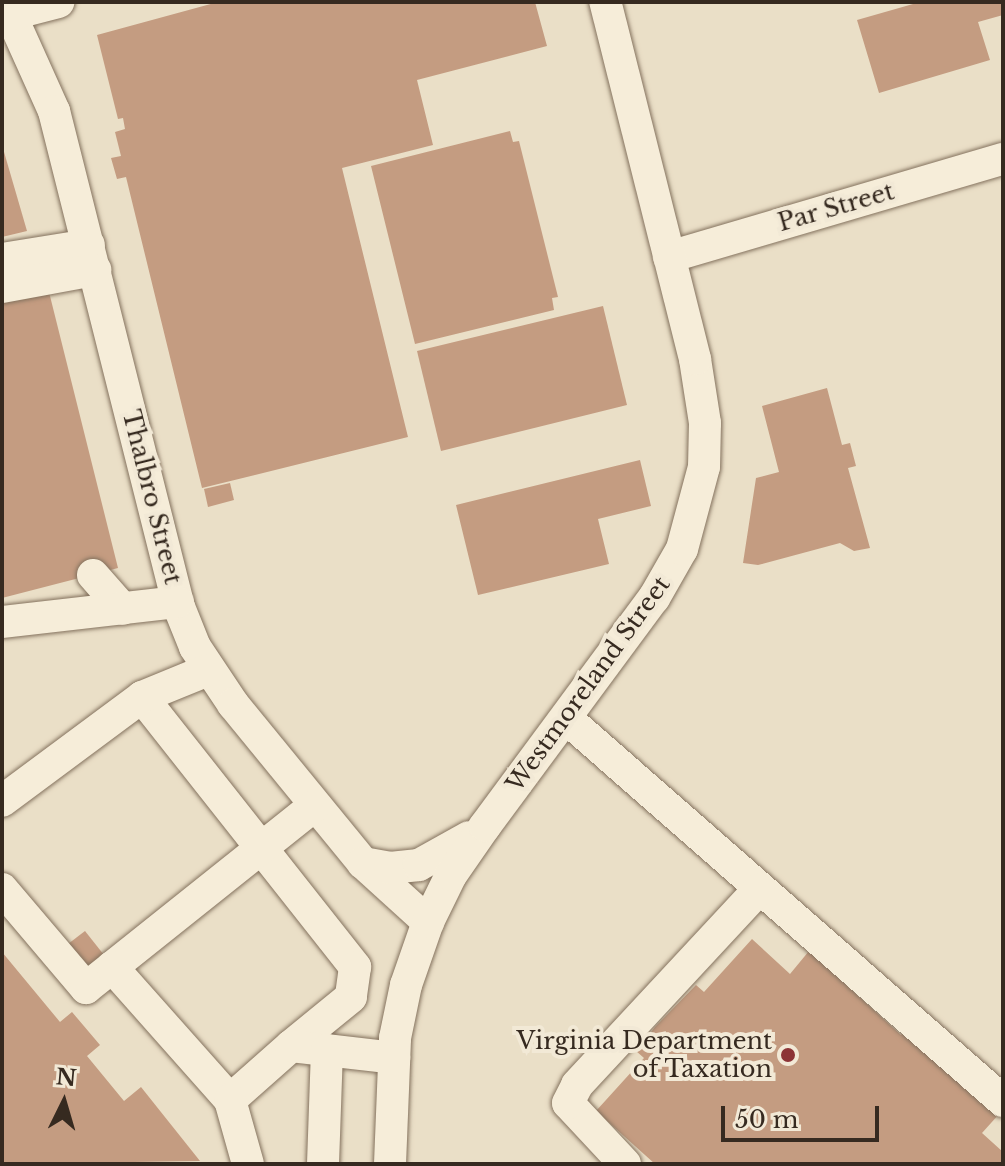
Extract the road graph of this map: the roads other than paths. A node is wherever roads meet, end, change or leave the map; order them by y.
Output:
1 (58, 2) edge
2 (605, 2) edge
3 (9, 8) edge
4 (1003, 159) edge
5 (92, 257) junction
6 (669, 257) junction
7 (2, 259) edge
8 (2, 287) edge
9 (93, 575) dead end
10 (178, 602) junction
11 (123, 609) junction
12 (2, 622) edge
13 (208, 670) junction
14 (142, 697) junction
15 (567, 719) junction
16 (2, 801) edge
17 (315, 805) junction
18 (485, 826) junction
19 (261, 848) junction
20 (363, 863) junction
21 (2, 889) edge
22 (759, 889) junction
23 (428, 922) junction
24 (112, 967) junction
25 (291, 1046) junction
26 (327, 1050) junction
27 (394, 1058) junction
28 (230, 1100) junction
29 (1003, 1101) edge
30 (248, 1164) edge
31 (323, 1164) edge
32 (390, 1164) edge
33 (625, 1164) edge

1 - 3 street
2 - 6 street, Westmoreland Street
3 - 5 street, Thalbro Street
4 - 6 street, Par Street
5 - 7 street
5 - 8 street
5 - 10 street, Thalbro Street
6 - 15 street, Westmoreland Street
9 - 11 street
10 - 11 street
10 - 13 street, Thalbro Street
11 - 12 street
13 - 14 street
13 - 17 street, Thalbro Street
14 - 16 street
14 - 19 street
15 - 18 street, Westmoreland Street
15 - 22 street
17 - 19 street
17 - 20 street, Thalbro Street
18 - 20 street
18 - 23 street, Westmoreland Street
19 - 24 street
19 - 25 street
20 - 23 street, Thalbro Street
21 - 24 street
22 - 29 street
22 - 33 street
23 - 27 street, Westmoreland Street
24 - 28 street
25 - 26 street
25 - 28 street
26 - 27 street
26 - 31 street
27 - 32 street, Westmoreland Street
28 - 30 street

